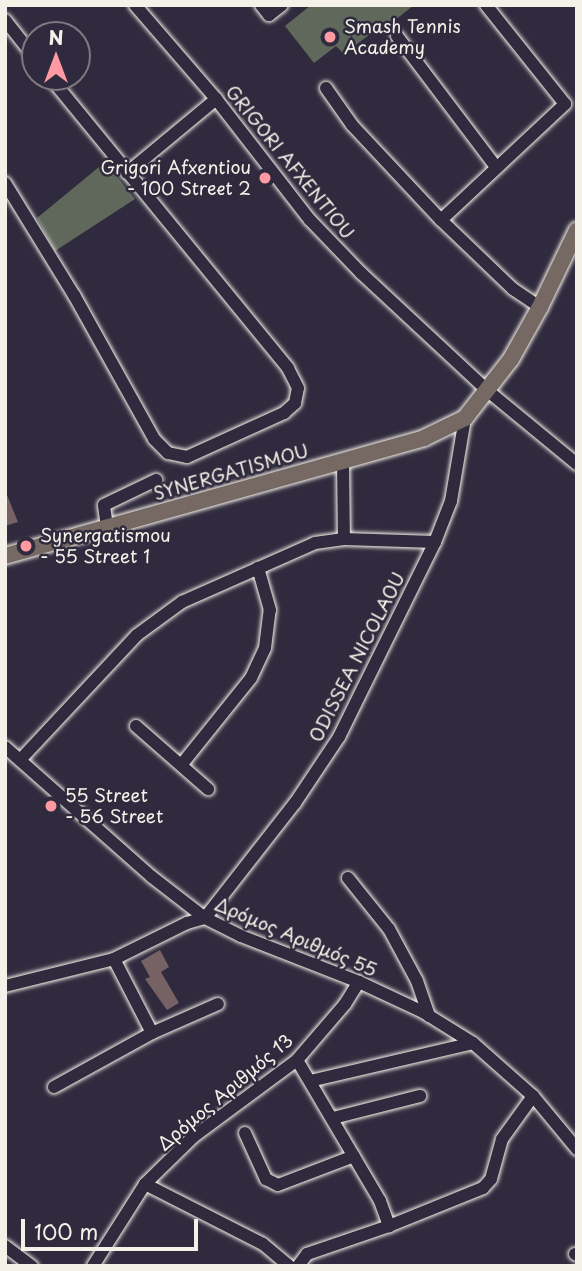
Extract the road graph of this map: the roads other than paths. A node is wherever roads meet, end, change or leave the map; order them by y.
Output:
1 (135, 5) edge
2 (282, 5) edge
3 (486, 5) edge
4 (265, 10) edge
5 (5, 20) edge
6 (397, 36) dead end
7 (21, 40) edge
8 (326, 88) dead end
9 (61, 91) edge
10 (216, 99) junction
11 (496, 167) junction
12 (127, 173) junction
13 (5, 183) edge
14 (441, 220) junction
15 (577, 230) edge
16 (540, 307) junction
17 (488, 391) junction
18 (465, 418) junction
19 (343, 461) junction
20 (577, 464) edge
21 (156, 480) dead end
22 (107, 527) junction
23 (344, 539) junction
24 (435, 542) junction
25 (5, 556) edge
26 (258, 568) junction
27 (136, 726) dead end
28 (5, 747) edge
29 (20, 760) junction
30 (182, 764) junction
31 (208, 789) dead end
32 (348, 878) dead end
33 (205, 918) junction
34 (114, 959) junction
35 (359, 982) junction
36 (5, 986) edge
37 (218, 1004) dead end
38 (429, 1016) junction
39 (152, 1033) junction
40 (473, 1043) junction
41 (296, 1060) junction
42 (310, 1081) junction
43 (54, 1087) dead end
44 (420, 1096) dead end
45 (533, 1096) junction
46 (333, 1118) junction
47 (245, 1133) dead end
48 (577, 1149) edge
49 (354, 1156) junction
50 (145, 1184) junction
51 (389, 1226) junction
52 (5, 1246) edge
53 (32, 1266) edge
54 (93, 1266) edge
55 (289, 1266) edge
56 (298, 1266) edge

1 - 10 street, GRIGORI AFXENTIOU
2 - 4 street
3 - 11 street
5 - 7 street
6 - 11 street
8 - 14 street
9 - 12 street
10 - 12 street
10 - 17 street, GRIGORI AFXENTIOU
11 - 14 street
12 - 13 street
14 - 16 street
15 - 16 main road
16 - 17 main road
17 - 18 main road
17 - 20 street, GRIGORI AFXENTIOU
18 - 19 main road, SYNERGATISMOU
18 - 24 street, ODISSEA NICOLAOU
19 - 22 main road, SYNERGATISMOU
19 - 23 street
21 - 22 street
22 - 25 main road, SYNERGATISMOU
23 - 24 street
23 - 26 street
24 - 33 street, ODISSEA NICOLAOU
26 - 29 street
26 - 30 street
27 - 30 street
28 - 29 street, Δρόμος Αριθμός 55
29 - 33 street, Δρόμος Αριθμός 55
30 - 31 street
32 - 38 street
33 - 34 street
33 - 35 street, Δρόμος Αριθμός 55
34 - 36 street
34 - 39 street
35 - 38 street, Δρόμος Αριθμός 55
35 - 41 street, Δρόμος Αριθμός 13
37 - 39 street
38 - 40 street, Δρόμος Αριθμός 55
39 - 43 street
40 - 42 street
40 - 45 street, Δρόμος Αριθμός 55
41 - 42 street
41 - 50 street, Δρόμος Αριθμός 13
42 - 46 street
44 - 46 street
45 - 48 street, Δρόμος Αριθμός 55
45 - 51 street
46 - 49 street
47 - 49 street
49 - 51 street
50 - 54 street, Δρόμος Αριθμός 13
50 - 55 street
51 - 56 street
52 - 53 street

